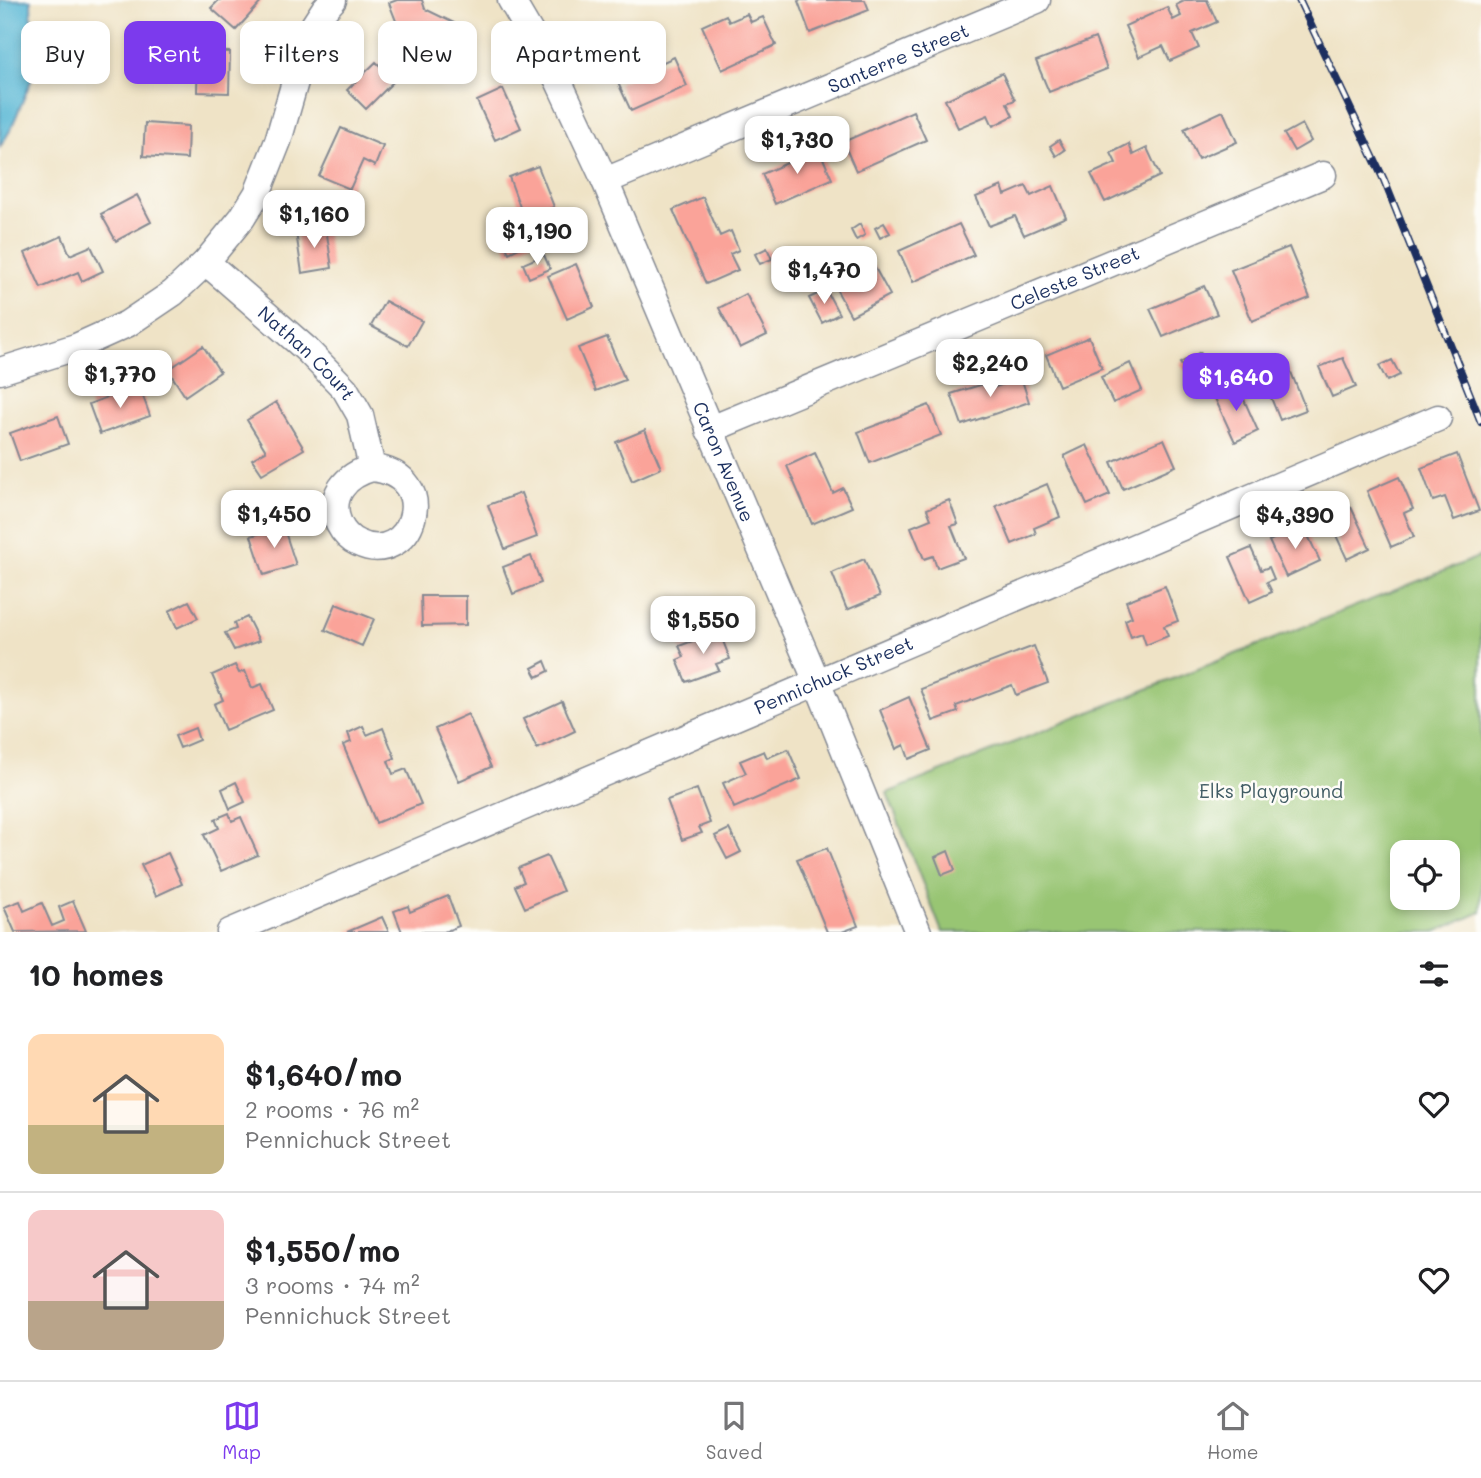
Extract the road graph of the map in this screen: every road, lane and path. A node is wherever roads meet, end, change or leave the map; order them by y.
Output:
1 (333, 0) edge
2 (511, 0) edge
3 (1037, 0) edge
4 (1323, 175) dead end
5 (605, 181) junction
6 (206, 262) junction
7 (0, 371) edge
8 (1438, 418) dead end
9 (709, 430) junction
10 (372, 468) dead end
11 (817, 682) junction
12 (230, 932) edge
13 (918, 932) edge

1 - 6 street
2 - 5 street, Caron Avenue
3 - 5 street, Santerre Street
4 - 9 street, Celeste Street
5 - 9 street, Caron Avenue
6 - 7 street
6 - 10 street, Nathan Court
8 - 11 street, Pennichuck Street
9 - 11 street, Caron Avenue
11 - 12 street, Pennichuck Street
11 - 13 street, Caron Avenue

